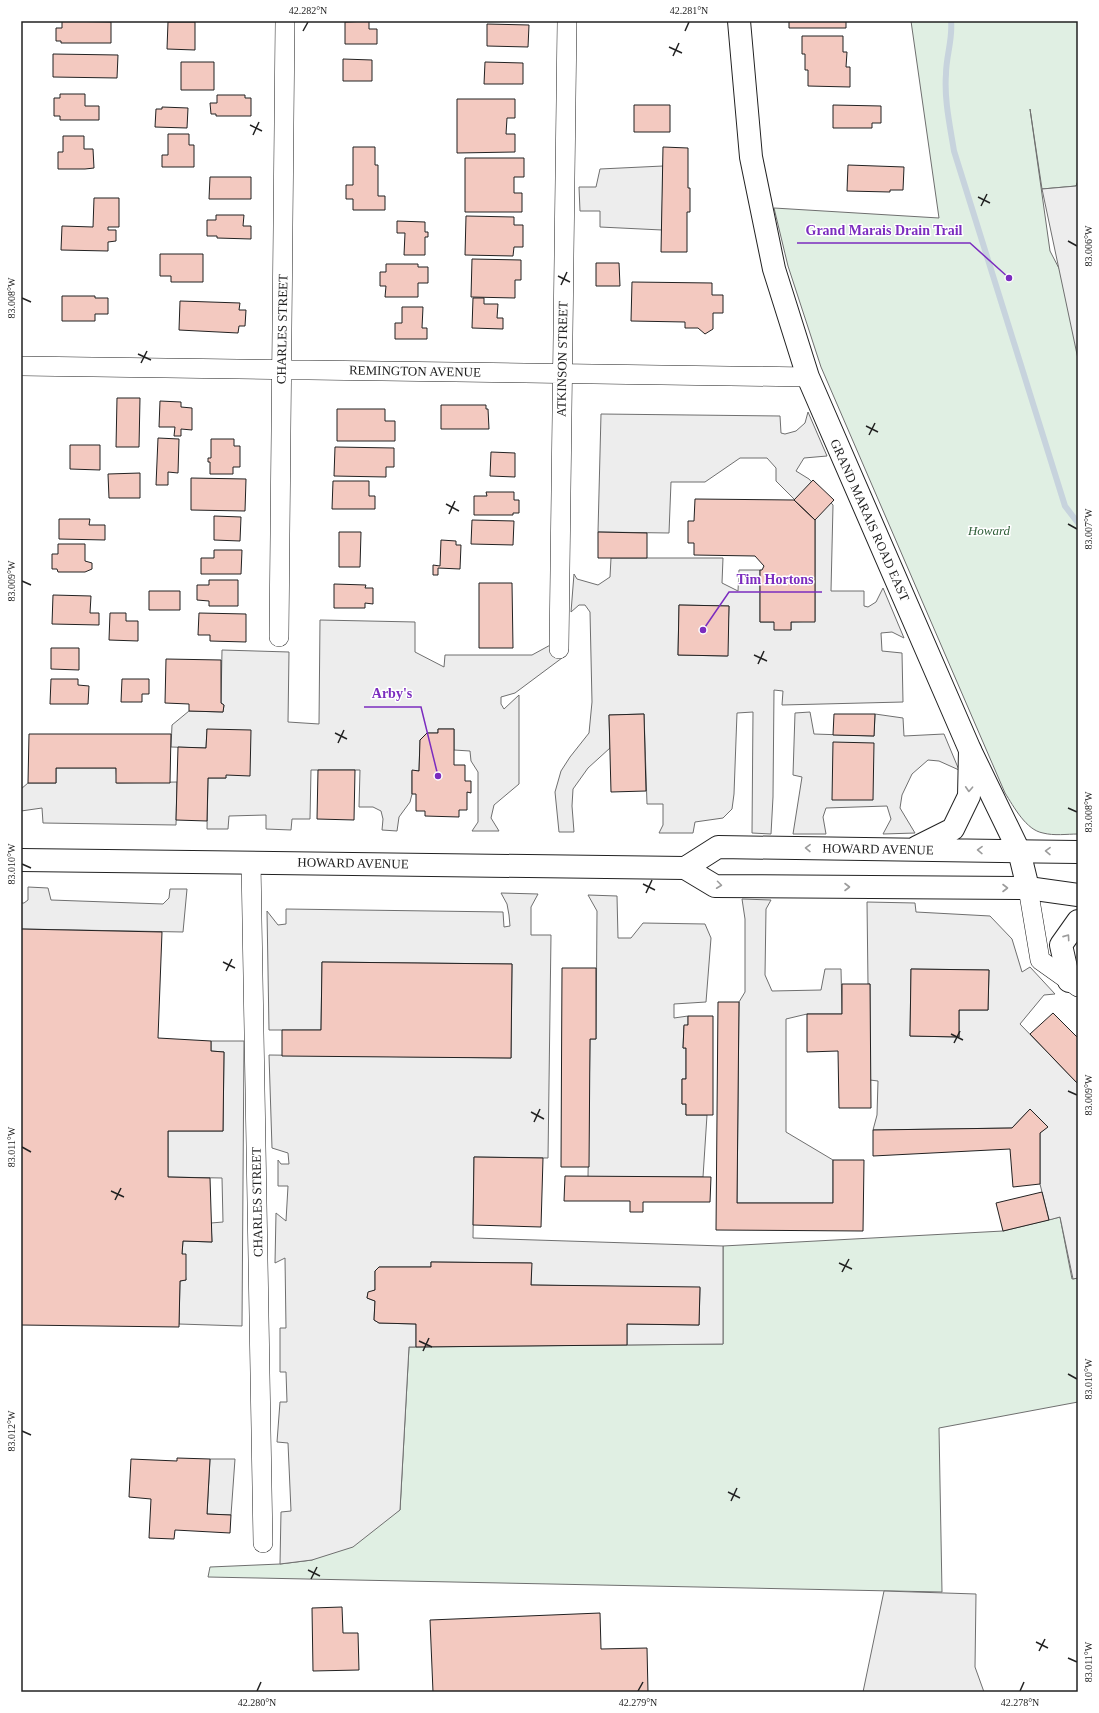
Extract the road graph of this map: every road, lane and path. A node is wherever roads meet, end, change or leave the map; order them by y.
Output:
1 (285, 21) edge
2 (567, 21) edge
3 (739, 21) edge
4 (21, 366) edge
5 (282, 370) junction
6 (562, 373) junction
7 (808, 377) junction
8 (279, 637) dead end
9 (559, 649) dead end
10 (970, 750) junction
11 (912, 849) junction
12 (1019, 851) junction
13 (1078, 852) edge
14 (21, 860) edge
15 (251, 862) junction
16 (685, 868) junction
17 (1028, 888) junction
18 (1078, 895) edge
19 (1078, 921) edge
20 (1073, 984) edge
21 (263, 1543) dead end

1 - 5 street, CHARLES STREET
2 - 6 street, ATKINSON STREET
3 - 7 main road, GRAND MARAIS ROAD EAST
4 - 5 street, REMINGTON AVENUE
5 - 6 street, REMINGTON AVENUE
5 - 8 street, CHARLES STREET
6 - 7 street, REMINGTON AVENUE
6 - 9 street, ATKINSON STREET
7 - 10 main road, GRAND MARAIS ROAD EAST
10 -> 11 main road
10 - 12 main road, GRAND MARAIS ROAD EAST
12 -> 11 main road, HOWARD AVENUE
11 -> 16 main road, HOWARD AVENUE
13 -> 12 main road, HOWARD AVENUE
12 - 17 main road, GRAND MARAIS ROAD EAST
14 - 15 main road, HOWARD AVENUE
15 - 16 main road, HOWARD AVENUE
15 - 21 street, CHARLES STREET
16 -> 17 main road
17 - 18 main road
17 - 20 street, GRAND MARAIS ROAD EAST
20 -> 19 main road

